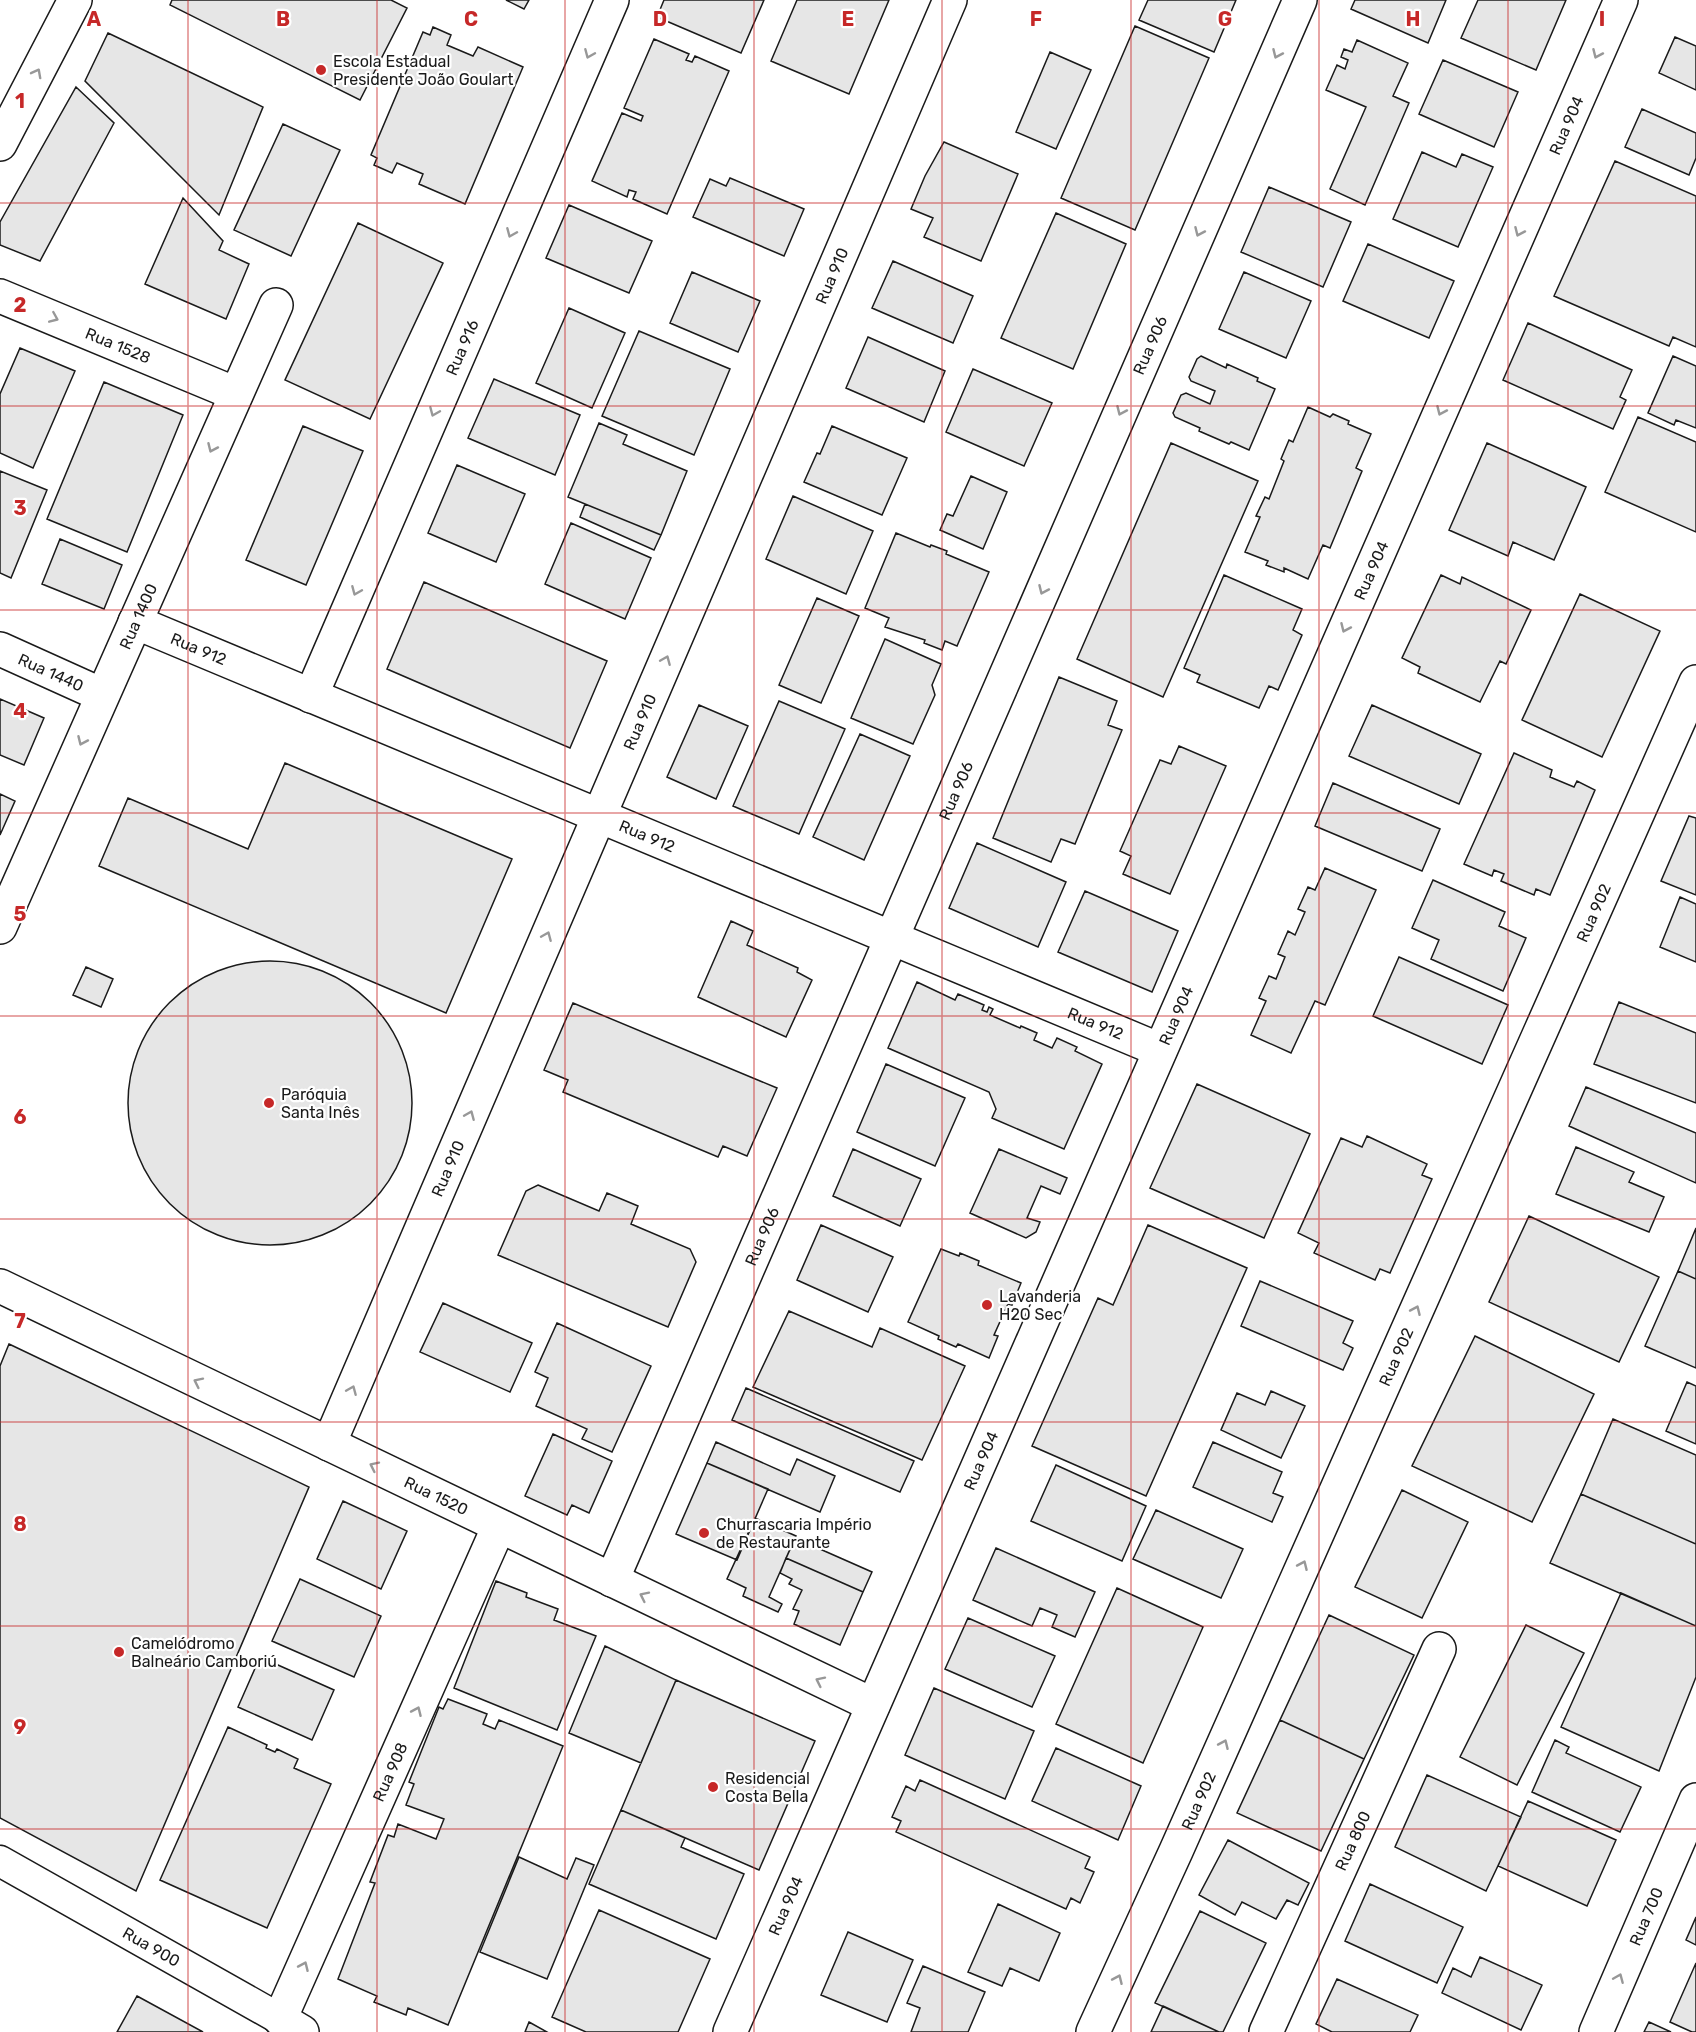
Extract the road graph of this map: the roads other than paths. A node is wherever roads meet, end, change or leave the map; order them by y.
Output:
1 (75, 0) edge
2 (612, 0) edge
3 (950, 0) edge
4 (1300, 0) edge
5 (1621, 0) edge
6 (0, 144) edge
7 (0, 296) edge
8 (276, 305) dead end
9 (236, 394) junction
10 (135, 622) junction
11 (0, 649) edge
12 (1696, 682) edge
13 (102, 695) junction
14 (311, 696) junction
15 (599, 816) junction
16 (0, 927) edge
17 (891, 938) junction
18 (1160, 1050) junction
19 (0, 1286) edge
20 (329, 1444) junction
21 (499, 1526) junction
22 (612, 1580) junction
23 (1439, 1649) dead end
24 (873, 1706) junction
25 (1696, 1800) edge
26 (0, 1861) edge
27 (291, 2026) edge
28 (730, 2032) edge
29 (1093, 2032) edge
30 (1266, 2032) edge
31 (1596, 2032) edge

6 -> 1 street
2 -> 14 street, Rua 916
15 -> 3 street, Rua 910
4 -> 17 street, Rua 906
5 -> 18 street, Rua 904
7 -> 9 street, Rua 1528
8 - 9 street, Rua 1400
9 -> 10 street, Rua 1400
10 - 13 street, Rua 1400
10 - 14 street, Rua 912
11 - 13 street, Rua 1440
29 -> 12 street, Rua 902
13 -> 16 street, Rua 1400
14 - 15 street, Rua 912
15 - 17 street, Rua 912
20 -> 15 street, Rua 910
17 - 18 street, Rua 912
17 - 22 street, Rua 906
18 - 24 street, Rua 904
20 -> 19 street, Rua 1520
21 -> 20 street, Rua 1520
21 - 22 street, Rua 1520
27 -> 21 street, Rua 908
24 -> 22 street, Rua 1520
23 - 30 street, Rua 800
24 - 28 street, Rua 904
31 -> 25 street, Rua 700
26 - 27 street, Rua 900

